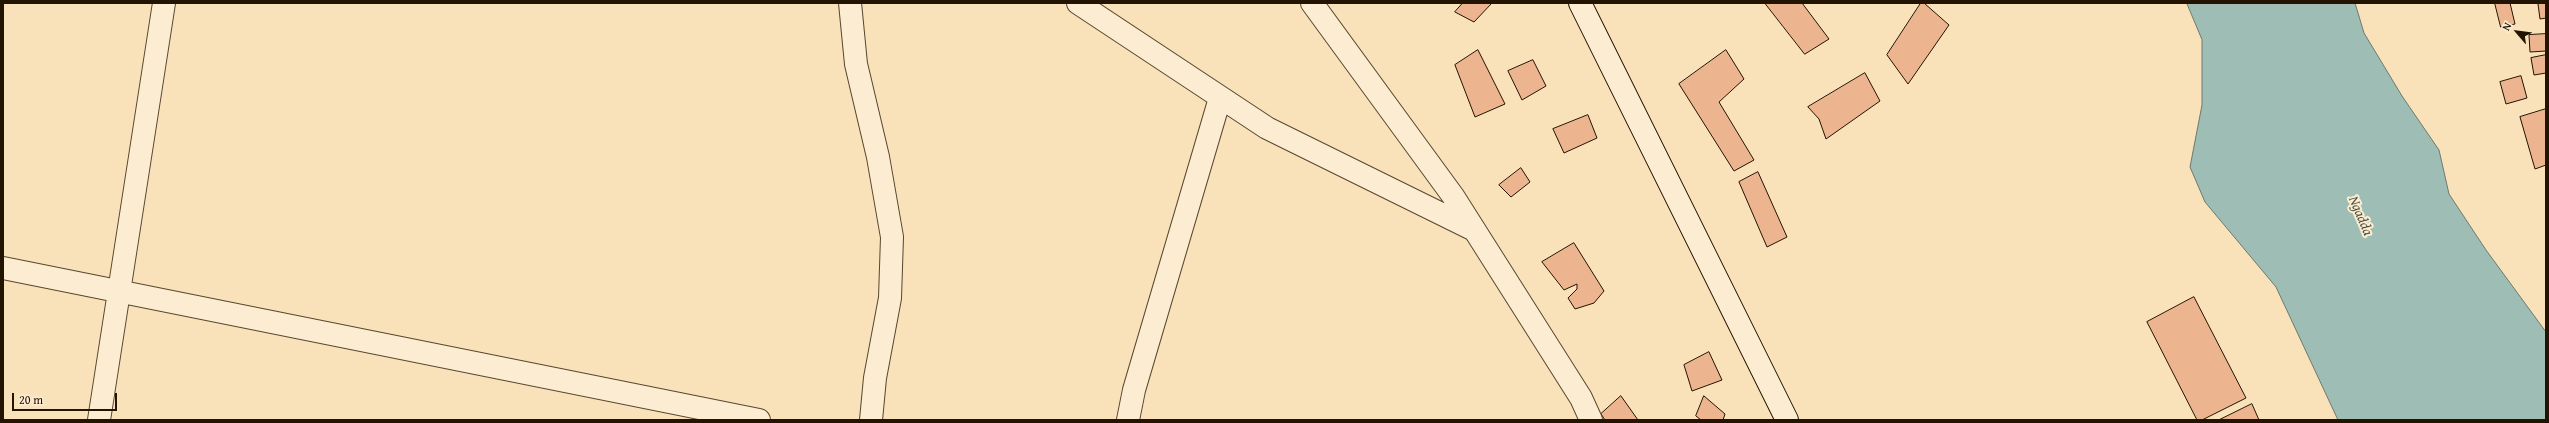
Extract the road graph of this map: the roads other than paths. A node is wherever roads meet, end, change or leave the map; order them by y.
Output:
1 (164, 3) edge
2 (850, 3) edge
3 (1078, 3) edge
4 (1312, 3) edge
5 (1580, 3) edge
6 (1220, 98) junction
7 (1475, 230) junction
8 (3, 268) edge
9 (118, 292) junction
10 (99, 420) edge
11 (759, 420) edge
12 (871, 420) edge
13 (1128, 420) edge
14 (1591, 420) edge
15 (1786, 420) edge

1 - 9 street
2 - 12 street
3 - 6 street
4 - 7 street
5 - 15 street
6 - 7 street
6 - 13 street
7 - 14 street
8 - 9 street
9 - 10 street
9 - 11 street

